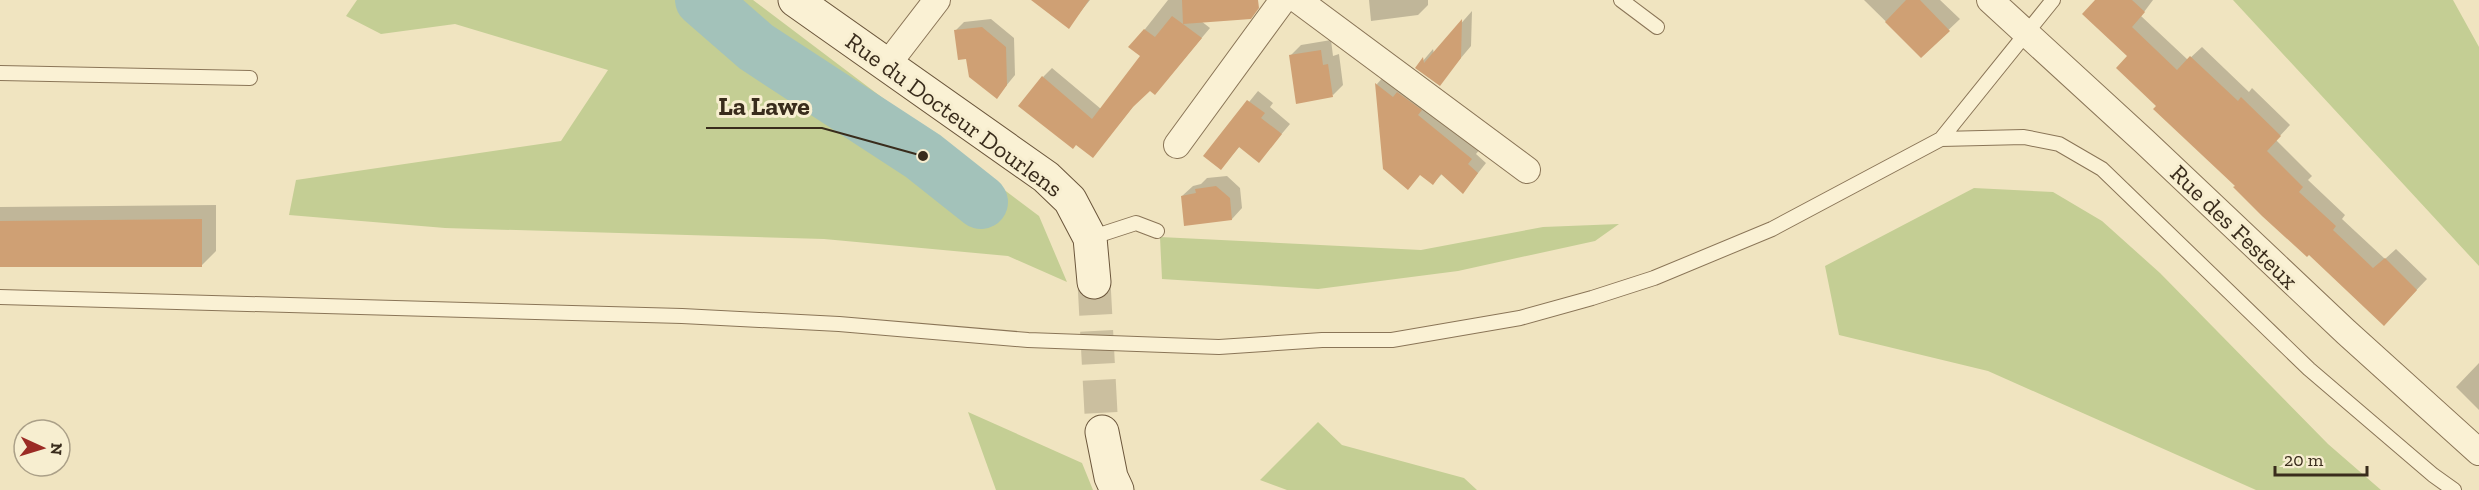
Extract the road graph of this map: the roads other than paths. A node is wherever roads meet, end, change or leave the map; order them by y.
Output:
1 (795, 0) edge
2 (938, 0) edge
3 (1283, 0) edge
4 (1298, 0) edge
5 (1621, 0) edge
6 (1990, 0) edge
7 (2053, 0) edge
8 (1657, 27) dead end
9 (2027, 33) junction
10 (887, 65) junction
11 (0, 73) edge
12 (250, 78) dead end
13 (1941, 139) junction
14 (1177, 145) dead end
15 (1527, 170) dead end
16 (1157, 231) dead end
17 (1090, 238) junction
18 (1094, 282) tunnel mouth
19 (0, 297) edge
20 (1102, 432) tunnel mouth
21 (2479, 452) edge
22 (1118, 490) edge
23 (2454, 490) edge

1 - 10 street, Rue du Docteur Dourlens
2 - 10 street
3 - 14 street
4 - 15 street
5 - 8 lane
6 - 9 street, Rue des Festeux
7 - 9 lane
9 - 13 lane
9 - 21 street, Rue des Festeux
10 - 17 street, Rue du Docteur Dourlens
11 - 12 lane
13 - 19 lane
13 - 23 lane
16 - 17 lane
17 - 18 street, Rue du Docteur Dourlens
20 - 22 street

